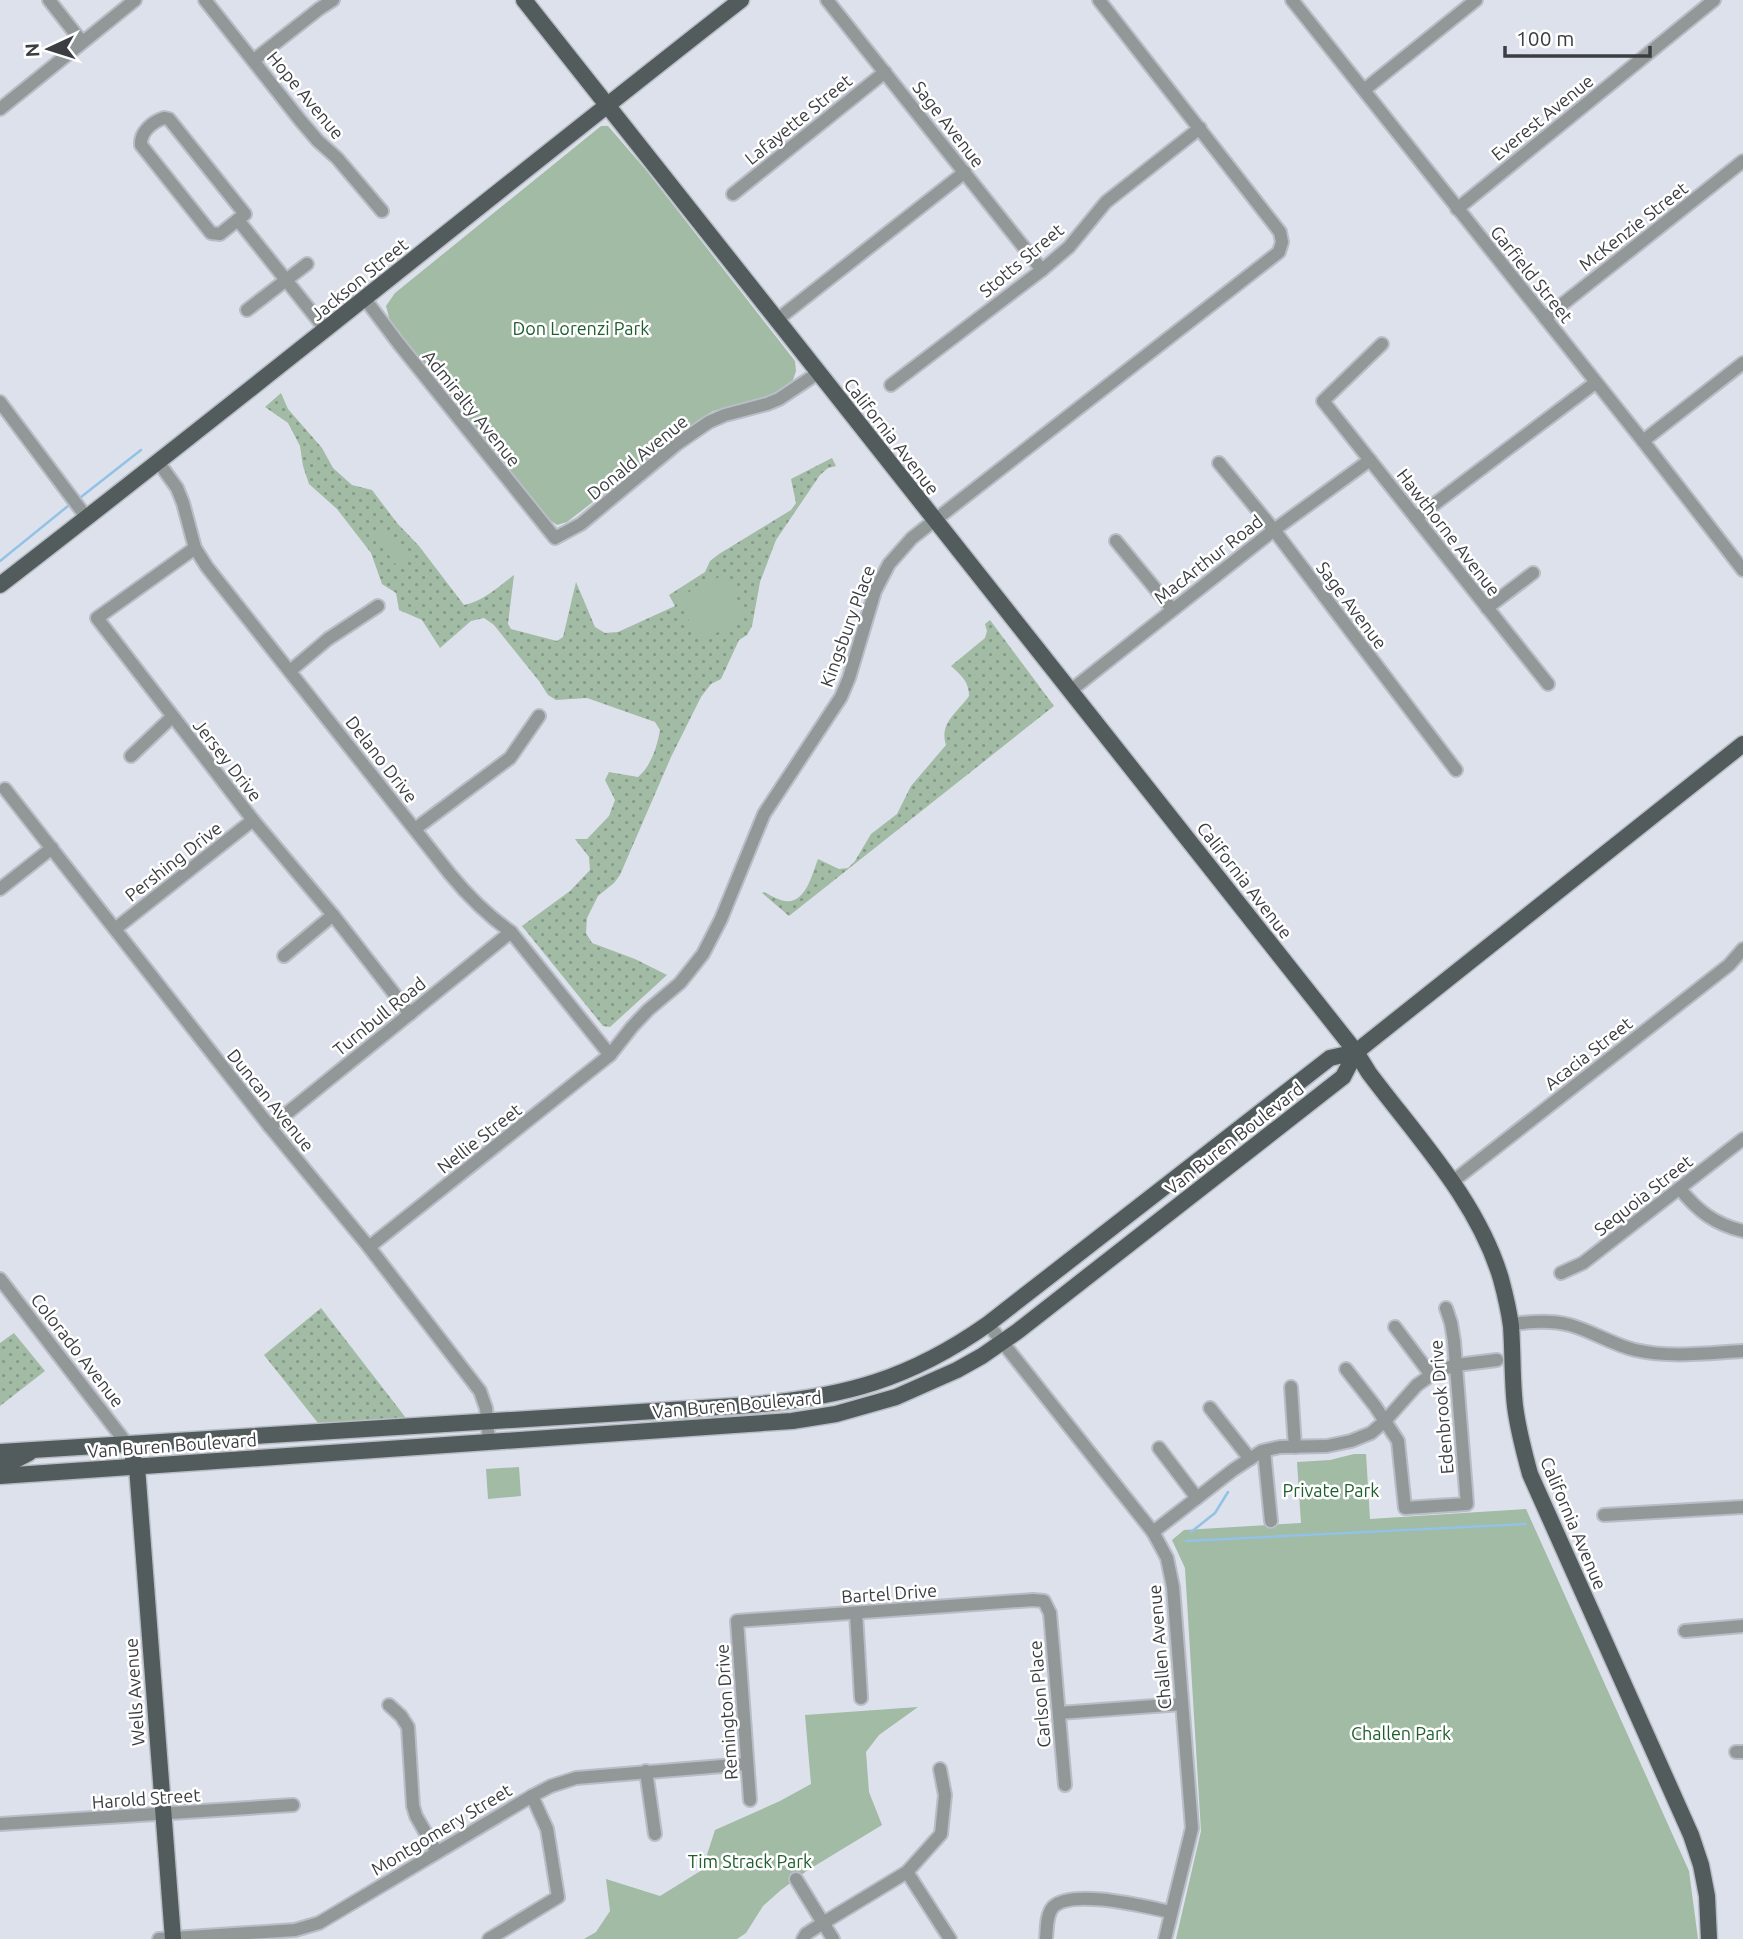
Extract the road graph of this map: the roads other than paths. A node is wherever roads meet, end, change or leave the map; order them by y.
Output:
1 (49, 0) edge
2 (135, 0) edge
3 (205, 0) edge
4 (333, 0) edge
5 (741, 0) edge
6 (827, 0) edge
7 (1099, 0) edge
8 (1292, 0) edge
9 (1476, 0) edge
10 (1714, 0) edge
11 (532, 3) edge
12 (82, 42) junction
13 (254, 60) junction
14 (885, 72) junction
15 (1364, 90) junction
16 (607, 104) junction
17 (0, 108) edge
18 (1200, 128) junction
19 (1743, 161) edge
20 (965, 172) junction
21 (733, 194) dead end
22 (1457, 209) junction
23 (382, 211) dead end
24 (238, 220) junction
25 (307, 264) dead end
26 (1042, 270) junction
27 (286, 280) junction
28 (365, 299) junction
29 (247, 310) dead end
30 (1545, 318) junction
31 (778, 319) junction
32 (326, 330) junction
33 (1382, 344) dead end
34 (1743, 363) edge
35 (818, 373) junction
36 (1595, 383) junction
37 (891, 385) dead end
38 (0, 402) edge
39 (1643, 440) junction
40 (1370, 460) junction
41 (159, 463) junction
42 (1219, 463) dead end
43 (87, 518) junction
44 (1416, 518) junction
45 (935, 521) junction
46 (1274, 530) junction
47 (555, 538) joint
48 (1116, 541) dead end
49 (195, 548) junction
50 (1743, 570) edge
51 (1533, 573) dead end
52 (0, 585) edge
53 (379, 606) dead end
54 (1487, 608) junction
55 (1172, 609) junction
56 (290, 671) junction
57 (1548, 684) dead end
58 (1070, 691) junction
59 (539, 716) dead end
60 (172, 717) junction
61 (1743, 744) edge
62 (131, 756) dead end
63 (1456, 770) dead end
64 (5, 789) dead end
65 (253, 820) junction
66 (415, 830) junction
67 (52, 848) junction
68 (0, 889) edge
69 (333, 915) junction
70 (115, 929) junction
71 (511, 932) junction
72 (1743, 949) edge
73 (284, 956) dead end
74 (410, 1014) junction
75 (1356, 1052) junction
76 (610, 1055) junction
77 (270, 1127) junction
78 (1743, 1139) edge
79 (1452, 1182) junction
80 (1680, 1189) junction
81 (1743, 1231) edge
82 (369, 1247) junction
83 (1561, 1273) dead end
84 (0, 1279) edge
85 (1446, 1308) dead end
86 (988, 1324) junction
87 (1511, 1324) junction
88 (1395, 1327) dead end
89 (1002, 1342) junction
90 (1743, 1351) edge
91 (941, 1354) junction
92 (1497, 1360) dead end
93 (1456, 1364) junction
94 (1346, 1369) dead end
95 (1431, 1376) junction
96 (1291, 1387) dead end
97 (886, 1400) junction
98 (798, 1401) junction
99 (1210, 1408) dead end
100 (1385, 1421) junction
101 (488, 1422) junction
102 (727, 1427) junction
103 (489, 1441) junction
104 (127, 1444) junction
105 (1295, 1447) junction
106 (1159, 1448) dead end
107 (35, 1450) junction
108 (1264, 1451) junction
109 (0, 1452) edge
110 (1250, 1459) junction
111 (0, 1464) edge
112 (137, 1467) junction
113 (0, 1476) edge
114 (1197, 1498) junction
115 (1743, 1507) edge
116 (1604, 1515) dead end
117 (1270, 1521) dead end
118 (1153, 1532) junction
119 (1044, 1601) joint
120 (856, 1613) junction
121 (737, 1621) joint
122 (1743, 1626) edge
123 (1685, 1631) dead end
124 (861, 1698) dead end
125 (1182, 1704) junction
126 (389, 1705) dead end
127 (1059, 1713) junction
128 (747, 1764) junction
129 (940, 1769) dead end
130 (646, 1771) junction
131 (1065, 1785) dead end
132 (532, 1796) junction
133 (750, 1800) dead end
134 (293, 1805) dead end
135 (162, 1815) junction
136 (0, 1824) edge
137 (655, 1834) dead end
138 (436, 1851) junction
139 (907, 1872) junction
140 (796, 1879) dead end
141 (1708, 1902) junction
142 (1171, 1912) junction
143 (823, 1923) junction
144 (159, 1939) edge
145 (173, 1939) edge
146 (489, 1939) edge
147 (803, 1939) edge
148 (833, 1939) edge
149 (950, 1939) edge
150 (1046, 1939) edge
151 (1165, 1939) edge
152 (1709, 1939) edge
153 (1720, 1939) edge

1 - 12 street
2 - 12 street
3 - 13 street, Hope Avenue
4 - 13 street
5 - 16 main road, Jackson Street
6 - 14 street, Sage Avenue
7 - 18 street
8 - 15 street, Garfield Street
9 - 15 street
10 - 22 street, Everest Avenue
11 - 16 main road, California Avenue
12 - 17 street
13 - 23 street, Hope Avenue
14 - 20 street, Sage Avenue
14 - 21 street, Lafayette Street
15 - 22 street, Garfield Street
16 - 28 main road, Jackson Street
16 - 31 main road, California Avenue
18 - 26 street, Stotts Street
18 - 45 street, Kingsbury Place
19 - 30 street, McKenzie Street
20 - 26 street, Sage Avenue
20 - 31 street
22 - 30 street, Garfield Street
24 - 24 street
24 - 27 street
25 - 27 street
26 - 37 street, Stotts Street
27 - 29 street
27 - 32 street
28 - 32 main road, Jackson Street
28 - 47 street, Admiralty Avenue
30 - 36 street, Garfield Street
31 - 35 main road, California Avenue
32 - 41 main road, Jackson Street
33 - 40 street, Hawthorne Avenue
34 - 39 street
35 - 45 main road, California Avenue
35 - 47 street, Donald Avenue
36 - 39 street, Garfield Street
36 - 44 street
38 - 43 street
39 - 50 street, Garfield Street
40 - 44 street, Hawthorne Avenue
40 - 46 street, MacArthur Road
41 - 43 main road, Jackson Street
41 - 49 street, Delano Drive
42 - 46 street, Sage Avenue
43 - 52 main road, Jackson Street
44 - 54 street, Hawthorne Avenue
45 - 58 main road, California Avenue
45 - 76 street, Kingsbury Place
46 - 55 street, MacArthur Road
46 - 63 street, Sage Avenue
48 - 55 street
49 - 56 street, Delano Drive
49 - 60 street, Jersey Drive
51 - 54 street
53 - 56 street
54 - 57 street, Hawthorne Avenue
55 - 58 street, MacArthur Road
56 - 66 street, Delano Drive
58 - 75 main road, California Avenue
59 - 66 street
60 - 62 street
60 - 65 street, Jersey Drive
61 - 75 main road, Van Buren Boulevard
64 - 67 street, Duncan Avenue
65 - 69 street, Jersey Drive
65 - 70 street, Pershing Drive
66 - 71 street, Delano Drive
67 - 68 street
67 - 70 street, Duncan Avenue
69 - 73 street
69 - 74 street, Jersey Drive
70 - 77 street, Duncan Avenue
71 - 74 street, Turnbull Road
71 - 76 street, Delano Drive
72 - 79 street, Acacia Street
74 - 77 street, Turnbull Road
75 - 79 main road, California Avenue
75 - 86 main road, Van Buren Boulevard
75 - 89 main road, Van Buren Boulevard
76 - 82 street, Nellie Street
77 - 82 street, Duncan Avenue
78 - 80 street, Sequoia Street
79 - 87 main road, California Avenue
80 - 81 street
80 - 83 street, Sequoia Street
82 - 101 street, Duncan Avenue
84 - 104 street, Colorado Avenue
85 - 93 street, Edenbrook Drive
86 - 89 street, Challen Avenue
86 - 91 main road, Van Buren Boulevard
87 - 90 street
87 - 141 main road, California Avenue
88 - 95 street
89 - 97 main road, Van Buren Boulevard
89 - 118 street, Challen Avenue
91 - 97 main road
91 - 98 main road, Van Buren Boulevard
92 - 93 street
93 - 95 street
93 - 100 street, Edenbrook Drive
94 - 100 street
95 - 100 street
96 - 105 street
97 - 102 main road, Van Buren Boulevard
98 - 101 main road, Van Buren Boulevard
98 - 102 main road
99 - 110 street
100 - 105 street
101 - 103 street, Duncan Avenue
101 - 104 main road, Van Buren Boulevard
102 - 103 main road, Van Buren Boulevard
103 - 112 main road, Van Buren Boulevard
104 - 107 main road, Van Buren Boulevard
104 - 112 main road, Wells Avenue
105 - 108 street
106 - 114 street
107 - 109 main road, Van Buren Boulevard
107 - 111 main road
108 - 110 street
108 - 117 street
110 - 114 street
112 - 113 main road, Van Buren Boulevard
112 - 135 main road, Wells Avenue
114 - 118 street
115 - 116 street
118 - 125 street, Challen Avenue
119 - 120 street, Bartel Drive
119 - 127 street, Carlson Place
120 - 121 street, Bartel Drive
120 - 124 street
121 - 128 street, Remington Drive
122 - 123 street
125 - 127 street
125 - 142 street, Challen Avenue
126 - 138 street
127 - 131 street, Carlson Place
128 - 130 street, Montgomery Street
128 - 133 street, Remington Drive
129 - 139 street
130 - 132 street, Montgomery Street
130 - 137 street
132 - 138 street, Montgomery Street
132 - 146 street
134 - 135 street, Harold Street
135 - 136 street, Harold Street
135 - 145 main road, Wells Avenue
138 - 145 street, Montgomery Street
139 - 143 street
139 - 149 street
140 - 143 street
141 - 152 main road, California Avenue
141 - 153 main road, California Avenue
142 - 150 street
142 - 151 street, Challen Avenue
143 - 147 street
143 - 148 street
144 - 145 street, Montgomery Street

